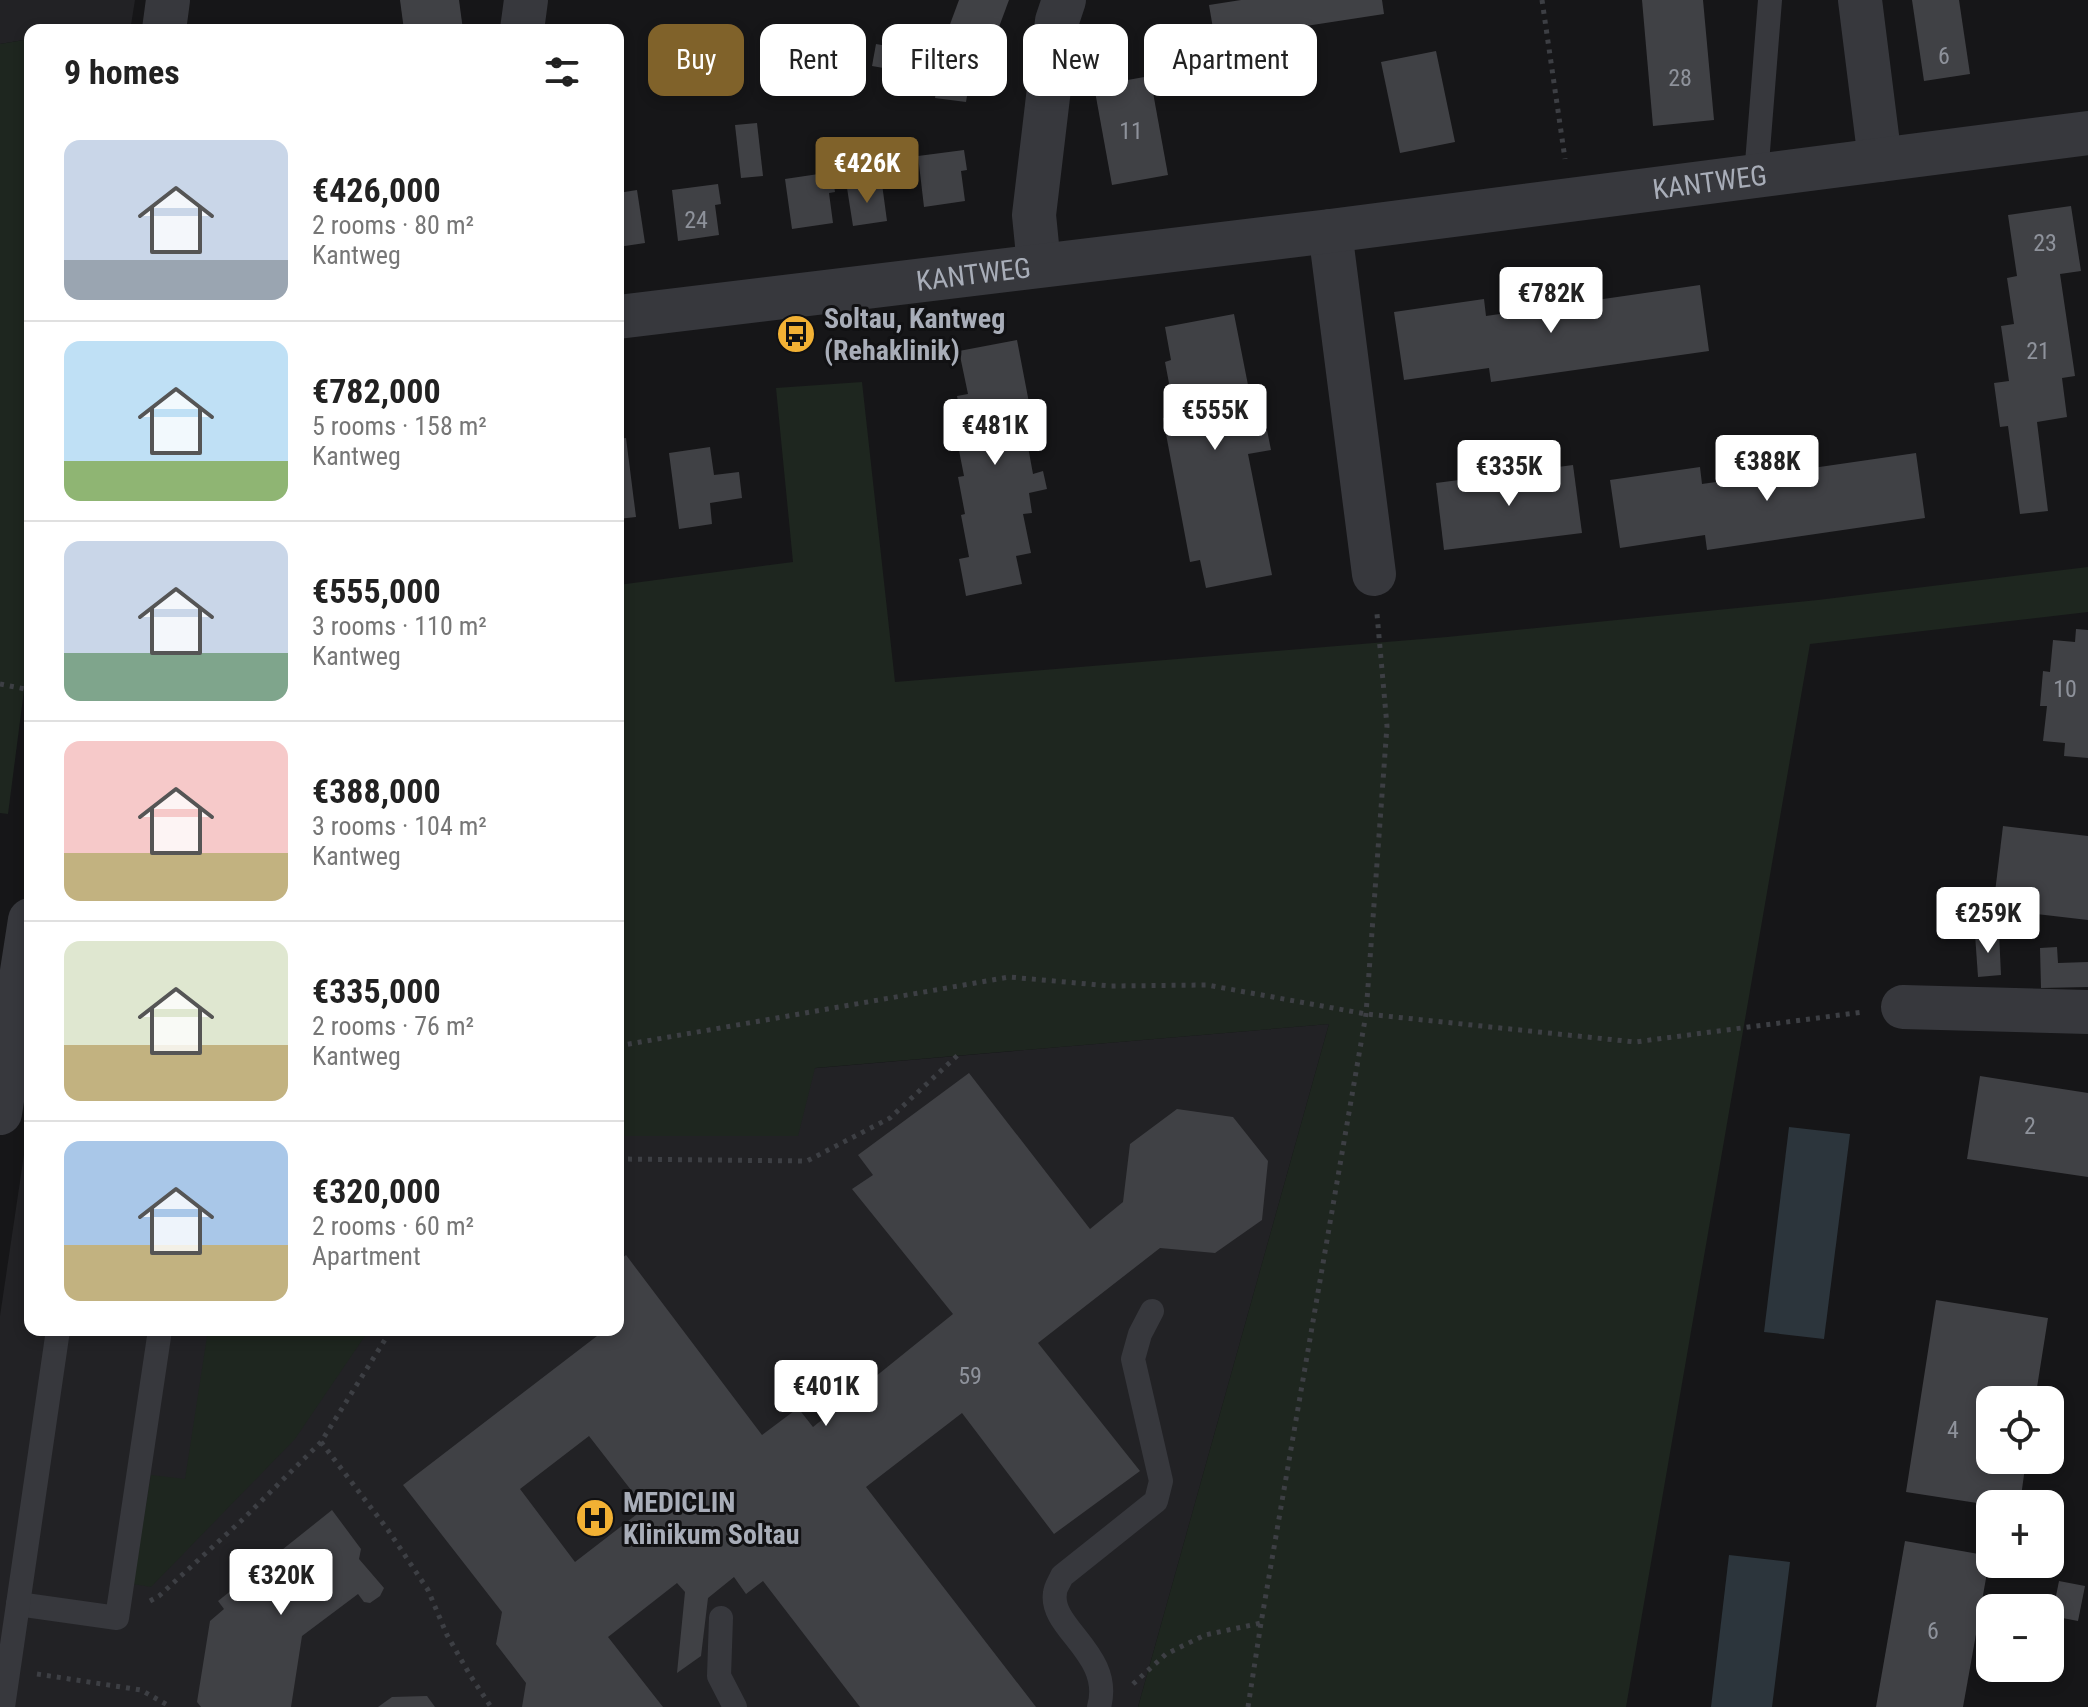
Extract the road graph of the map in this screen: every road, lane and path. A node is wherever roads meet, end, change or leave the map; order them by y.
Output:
1 (168, 0) edge
2 (526, 0) edge
3 (1064, 0) edge
4 (1542, 0) edge
5 (1770, 0) edge
6 (1860, 0) edge
7 (165, 24) edge
8 (523, 24) edge
9 (2088, 133) edge
10 (1880, 160) junction
11 (1756, 176) junction
12 (1571, 200) junction
13 (1330, 231) junction
14 (1039, 265) junction
15 (624, 316) edge
16 (1374, 574) joint
17 (0, 684) edge
18 (24, 689) edge
19 (24, 959) edge
20 (1903, 1007) joint
21 (2088, 1012) edge
22 (1366, 1014) junction
23 (624, 1045) edge
24 (959, 1054) dead end
25 (0, 1113) edge
26 (624, 1159) edge
27 (1152, 1311) dead end
28 (57, 1336) edge
29 (159, 1336) edge
30 (387, 1336) edge
31 (321, 1442) junction
32 (18, 1604) junction
33 (117, 1618) junction
34 (721, 1618) dead end
35 (1261, 1623) junction
36 (1166, 1654) dead end
37 (8, 1670) junction
38 (8, 1706) edge
39 (171, 1707) edge
40 (491, 1707) edge
41 (735, 1707) edge
42 (1099, 1707) edge
43 (1248, 1707) edge

1 - 7 street
2 - 8 street
3 - 14 street
4 - 12 path
5 - 11 lane
6 - 10 street
9 - 10 street, KANTWEG
10 - 11 street, KANTWEG
11 - 12 street, KANTWEG
12 - 13 street, KANTWEG
13 - 14 street, KANTWEG
13 - 16 street
14 - 15 street, KANTWEG
16 - 22 path
17 - 18 path
19 - 25 street
20 - 21 street
20 - 22 path
22 - 23 path
22 - 35 path
24 - 26 path
27 - 42 lane
28 - 32 lane
29 - 33 lane
30 - 31 path
31 - 33 path
31 - 40 path
32 - 33 lane
32 - 37 lane
34 - 41 lane
35 - 36 path
35 - 43 path
37 - 38 lane
37 - 39 path

